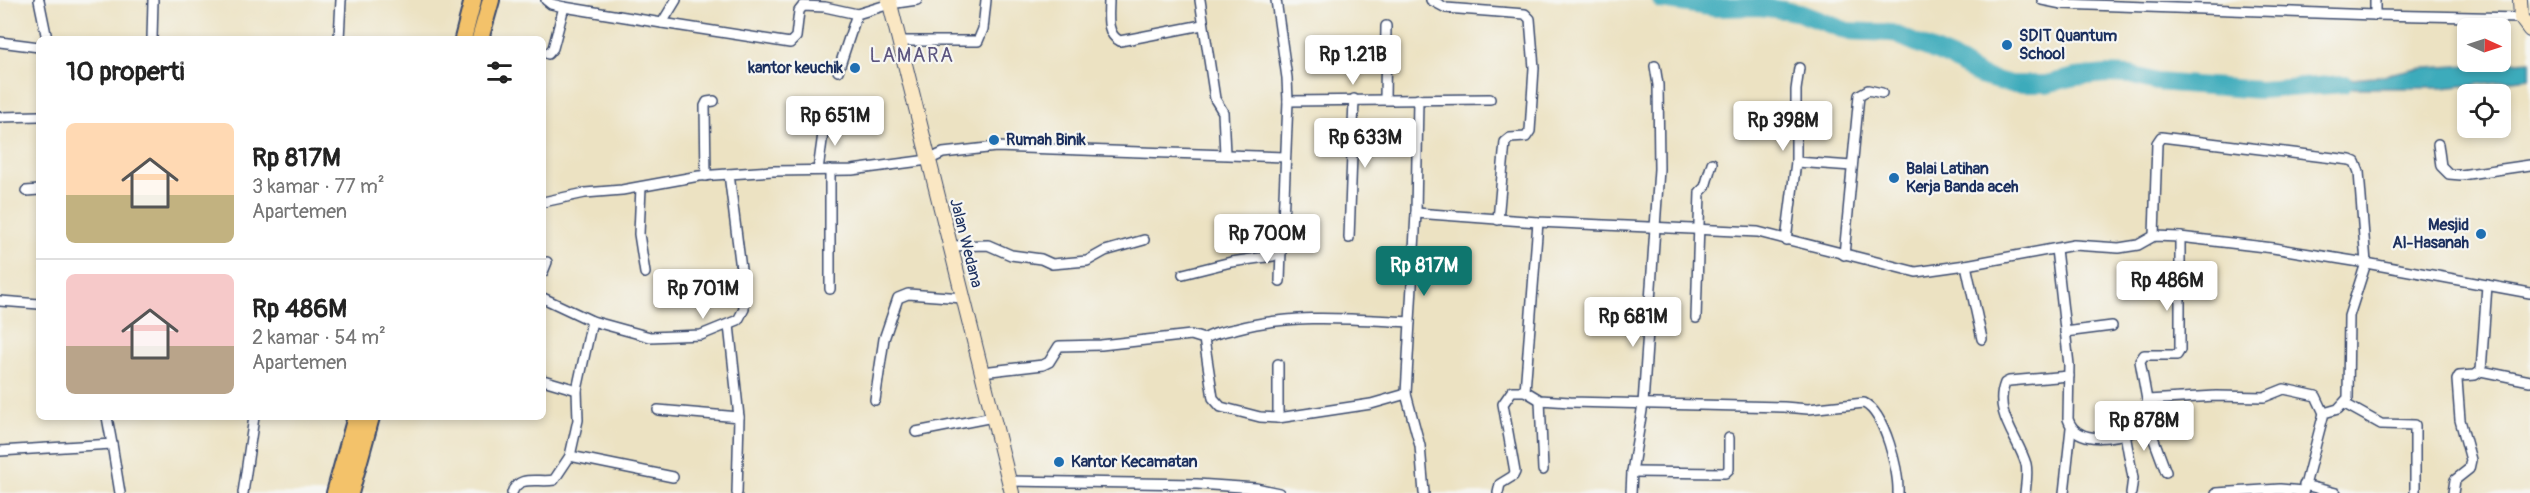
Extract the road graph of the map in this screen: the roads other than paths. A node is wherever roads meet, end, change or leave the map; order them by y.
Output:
1 (39, 0) edge
2 (153, 0) edge
3 (341, 0) edge
4 (473, 0) edge
5 (491, 0) edge
6 (546, 0) edge
7 (676, 0) edge
8 (916, 0) edge
9 (986, 0) edge
10 (1109, 0) edge
11 (1200, 0) edge
12 (1276, 0) edge
13 (1431, 0) edge
14 (2042, 0) edge
15 (2375, 0) edge
16 (2520, 0) edge
17 (890, 2) edge
18 (2143, 3) edge
19 (564, 7) junction
20 (857, 14) junction
21 (2375, 15) junction
22 (2521, 18) junction
23 (662, 23) junction
24 (1202, 25) junction
25 (1386, 26) dead end
26 (2530, 30) edge
27 (46, 36) edge
28 (152, 36) edge
29 (339, 36) edge
30 (463, 36) edge
31 (481, 36) edge
32 (900, 41) junction
33 (0, 42) edge
34 (36, 47) edge
35 (548, 54) dead end
36 (1655, 66) dead end
37 (1799, 68) dead end
38 (838, 71) dead end
39 (1882, 93) dead end
40 (1354, 99) junction
41 (1385, 99) junction
42 (1419, 99) junction
43 (1490, 99) dead end
44 (714, 101) dead end
45 (1288, 101) junction
46 (36, 116) edge
47 (0, 117) edge
48 (825, 119) dead end
49 (2438, 144) dead end
50 (1225, 154) junction
51 (1285, 157) junction
52 (928, 160) junction
53 (1796, 162) junction
54 (1712, 163) dead end
55 (2530, 165) edge
56 (1852, 166) junction
57 (818, 170) junction
58 (830, 170) junction
59 (729, 174) junction
60 (706, 176) junction
61 (641, 187) junction
62 (26, 190) dead end
63 (36, 190) edge
64 (546, 201) edge
65 (1416, 213) junction
66 (1498, 220) junction
67 (1539, 222) junction
68 (1655, 226) junction
69 (1698, 229) junction
70 (2154, 236) junction
71 (1349, 237) dead end
72 (2180, 237) junction
73 (1144, 240) dead end
74 (1786, 240) junction
75 (950, 246) junction
76 (2055, 249) junction
77 (1281, 250) junction
78 (1844, 255) junction
79 (548, 262) dead end
80 (2366, 263) junction
81 (546, 266) edge
82 (1966, 266) junction
83 (645, 273) dead end
84 (1183, 274) dead end
85 (1280, 281) dead end
86 (2487, 285) junction
87 (830, 289) dead end
88 (2530, 293) edge
89 (963, 298) junction
90 (546, 299) edge
91 (0, 301) edge
92 (36, 304) edge
93 (1696, 318) dead end
94 (592, 321) junction
95 (1410, 322) junction
96 (729, 326) junction
97 (2112, 326) dead end
98 (2065, 332) junction
99 (1204, 339) junction
100 (1982, 339) dead end
101 (1278, 363) dead end
102 (2481, 371) junction
103 (982, 372) junction
104 (2069, 376) junction
105 (546, 381) edge
106 (2530, 381) edge
107 (577, 390) junction
108 (1525, 391) junction
109 (1406, 394) junction
110 (875, 400) dead end
111 (1540, 400) junction
112 (2147, 400) junction
113 (1643, 404) junction
114 (2345, 404) junction
115 (658, 410) dead end
116 (2324, 413) junction
117 (739, 417) junction
118 (993, 417) junction
119 (1278, 418) junction
120 (108, 420) edge
121 (254, 420) edge
122 (355, 420) edge
123 (370, 420) edge
124 (2147, 421) junction
125 (2071, 428) junction
126 (916, 432) dead end
127 (2125, 434) junction
128 (1729, 438) dead end
129 (112, 444) junction
130 (0, 451) edge
131 (570, 456) junction
132 (1543, 470) dead end
133 (1632, 472) junction
134 (2166, 472) dead end
135 (673, 477) dead end
136 (1010, 487) edge
137 (1182, 488) edge
138 (2303, 490) edge
139 (120, 493) edge
140 (243, 493) edge
141 (336, 493) edge
142 (350, 493) edge
143 (512, 493) edge
144 (737, 493) edge
145 (1280, 493) edge
146 (1424, 493) edge
147 (1498, 493) edge
148 (1631, 493) edge
149 (1898, 493) edge
150 (2025, 493) edge
151 (2064, 493) edge
152 (2131, 493) edge
153 (2216, 493) edge
154 (2336, 493) edge
155 (2415, 493) edge
156 (2453, 493) edge

1 - 27 street
2 - 28 street
3 - 29 street
4 - 30 highway
5 - 31 highway
6 - 19 street
7 - 23 street
8 - 17 street
9 - 32 street
10 - 24 street
11 - 24 street
12 - 45 street
13 - 66 street
14 - 18 street
15 - 21 street
16 - 22 street
17 - 20 street
17 - 32 street, Jalan Wedana
18 - 21 street
19 - 23 street
19 - 35 street
20 - 23 street
20 - 38 street
21 - 22 street
22 - 26 street
24 - 50 street
25 - 41 street
32 - 52 street, Jalan Wedana
33 - 34 street
36 - 68 street
37 - 53 street
39 - 56 street
40 - 41 street
40 - 45 street
40 - 71 street
41 - 42 street
42 - 43 street
42 - 65 street
44 - 60 street
45 - 51 street
46 - 47 street
48 - 57 street
49 - 55 street
50 - 51 street
50 - 52 street
51 - 77 street
52 - 58 street
52 - 75 street, Jalan Wedana
53 - 56 street
53 - 74 street
54 - 69 street
56 - 78 street
57 - 58 street
57 - 59 street
58 - 87 street
59 - 60 street
59 - 96 street
60 - 61 street
61 - 64 street
61 - 83 street
62 - 63 street
65 - 66 street
65 - 95 street
66 - 67 street
67 - 68 street
67 - 108 street
68 - 69 street
68 - 113 street
69 - 74 street
69 - 93 street
70 - 72 street
70 - 76 street
70 - 80 street
72 - 80 street
72 - 112 street
73 - 75 street
74 - 78 street
75 - 89 street, Jalan Wedana
76 - 82 street
76 - 98 street
77 - 84 street
77 - 85 street
78 - 82 street
79 - 81 street
80 - 86 street
80 - 114 street
82 - 100 street
86 - 88 street
86 - 102 street
89 - 103 street, Jalan Wedana
89 - 110 street
90 - 94 street
91 - 92 street
94 - 96 street
94 - 107 street
95 - 99 street
95 - 109 street
96 - 117 street
97 - 98 street
98 - 104 street
99 - 103 street
99 - 119 street
101 - 119 street
102 - 106 street
102 - 156 street
103 - 118 street, Jalan Wedana
104 - 125 street
104 - 150 street
105 - 107 street
107 - 131 street
108 - 111 street
108 - 147 street
109 - 119 street
109 - 146 street
111 - 113 street
111 - 132 street
112 - 116 street
112 - 124 street
113 - 133 street
113 - 149 street
114 - 116 street
114 - 155 street
115 - 117 street
116 - 138 street
117 - 144 street
118 - 126 street
118 - 136 street, Jalan Wedana
120 - 129 street
121 - 140 street
122 - 141 highway
123 - 142 highway
124 - 127 street
124 - 134 street
125 - 127 street
125 - 151 street
127 - 152 street
128 - 133 street
129 - 130 street
129 - 139 street
131 - 135 street
131 - 143 street
133 - 148 street
136 - 137 street
137 - 145 street
138 - 153 street
138 - 154 street

